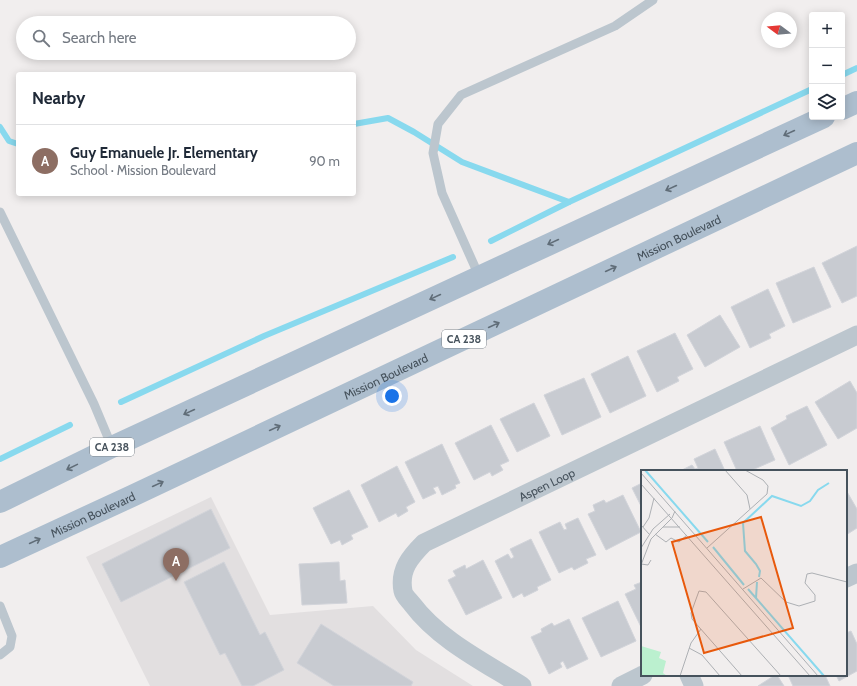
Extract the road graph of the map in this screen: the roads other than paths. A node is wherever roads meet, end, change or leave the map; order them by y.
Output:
1 (653, 0) edge
2 (857, 102) edge
3 (845, 108) edge
4 (817, 120) edge
5 (857, 153) edge
6 (0, 212) edge
7 (479, 276) junction
8 (857, 335) edge
9 (112, 447) junction
10 (0, 502) edge
11 (0, 557) edge
12 (857, 573) edge
13 (847, 578) edge
14 (0, 606) edge
15 (0, 655) edge
16 (641, 676) edge
17 (689, 676) edge
18 (522, 686) edge
19 (621, 686) edge
20 (694, 686) edge

1 - 7 lane
2 - 3 main road
4 -> 7 main road, CA 238
11 -> 5 main road, Mission Boulevard / CA 238
6 - 9 lane
7 -> 9 main road, CA 238
8 - 18 street, Aspen Loop
9 -> 10 main road, CA 238
12 - 13 street
14 - 15 lane
16 - 19 street
17 - 20 street

